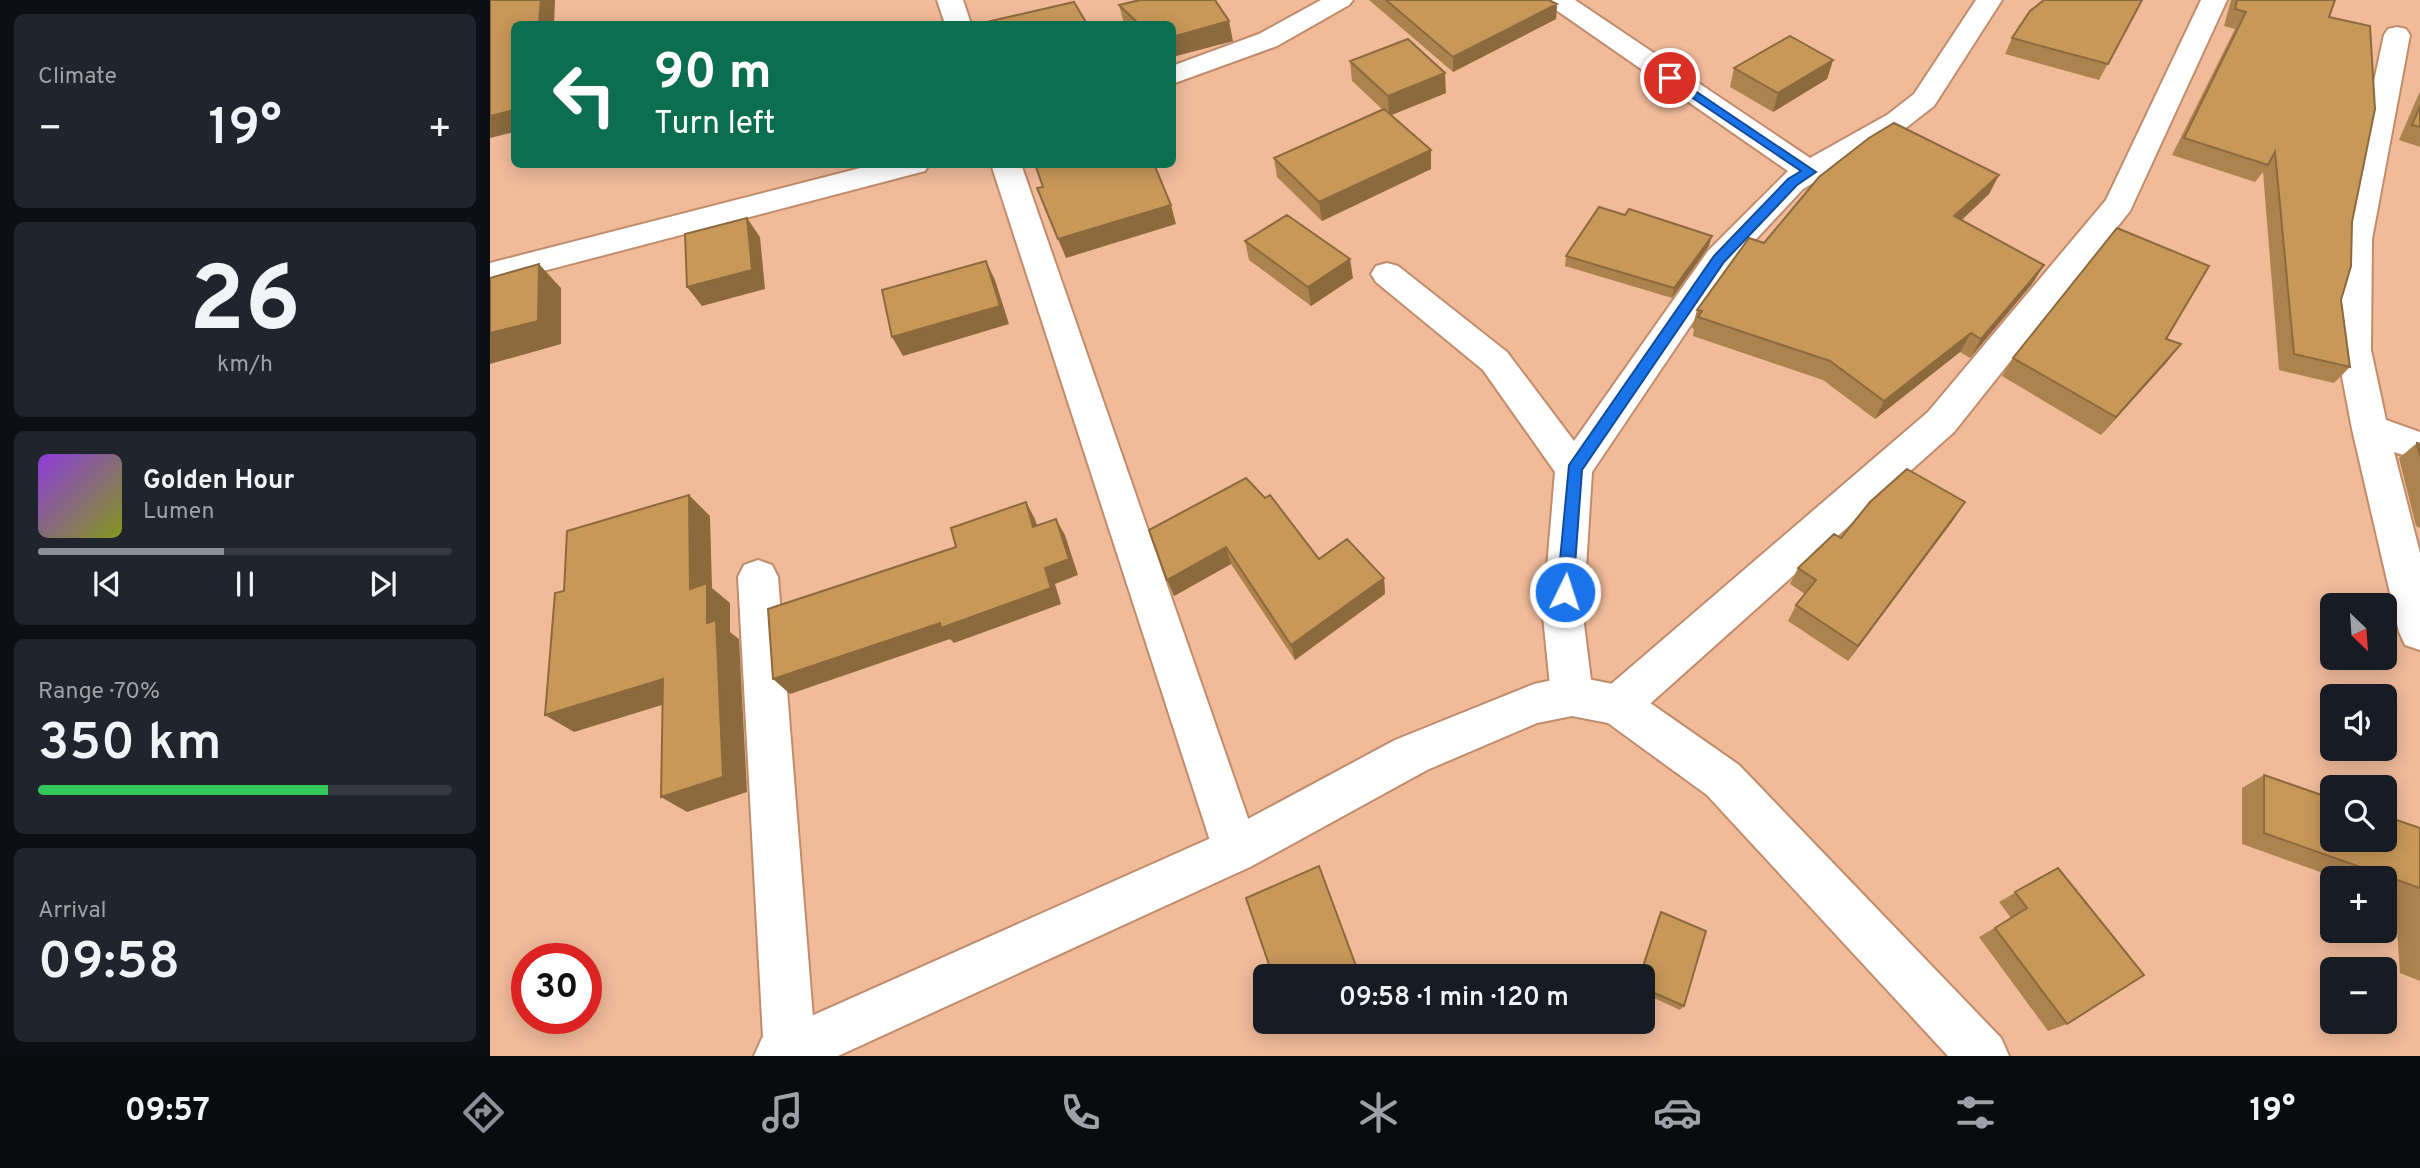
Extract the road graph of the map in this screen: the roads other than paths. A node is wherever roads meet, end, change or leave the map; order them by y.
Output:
1 (950, 0) edge
2 (1340, 0) edge
3 (1558, 0) edge
4 (1989, 0) edge
5 (2214, 0) edge
6 (957, 21) edge
7 (2397, 36) dead end
8 (1176, 74) edge
9 (900, 168) edge
10 (1007, 168) edge
11 (1810, 172) junction
12 (490, 274) edge
13 (1387, 274) dead end
14 (2370, 429) junction
15 (2420, 446) edge
16 (1574, 469) junction
17 (758, 577) dead end
18 (2420, 632) edge
19 (1572, 696) junction
20 (1618, 705) junction
21 (1236, 850) junction
22 (787, 1055) edge
23 (1983, 1056) edge

1 - 6 street
2 - 8 street
3 - 11 street
4 - 11 street
5 - 20 street
7 - 14 street
9 - 12 street
10 - 21 street
11 - 16 street
13 - 16 street
14 - 15 street
14 - 18 street
16 - 19 street
17 - 22 street
19 - 20 street
19 - 21 street
20 - 23 street
21 - 22 street

